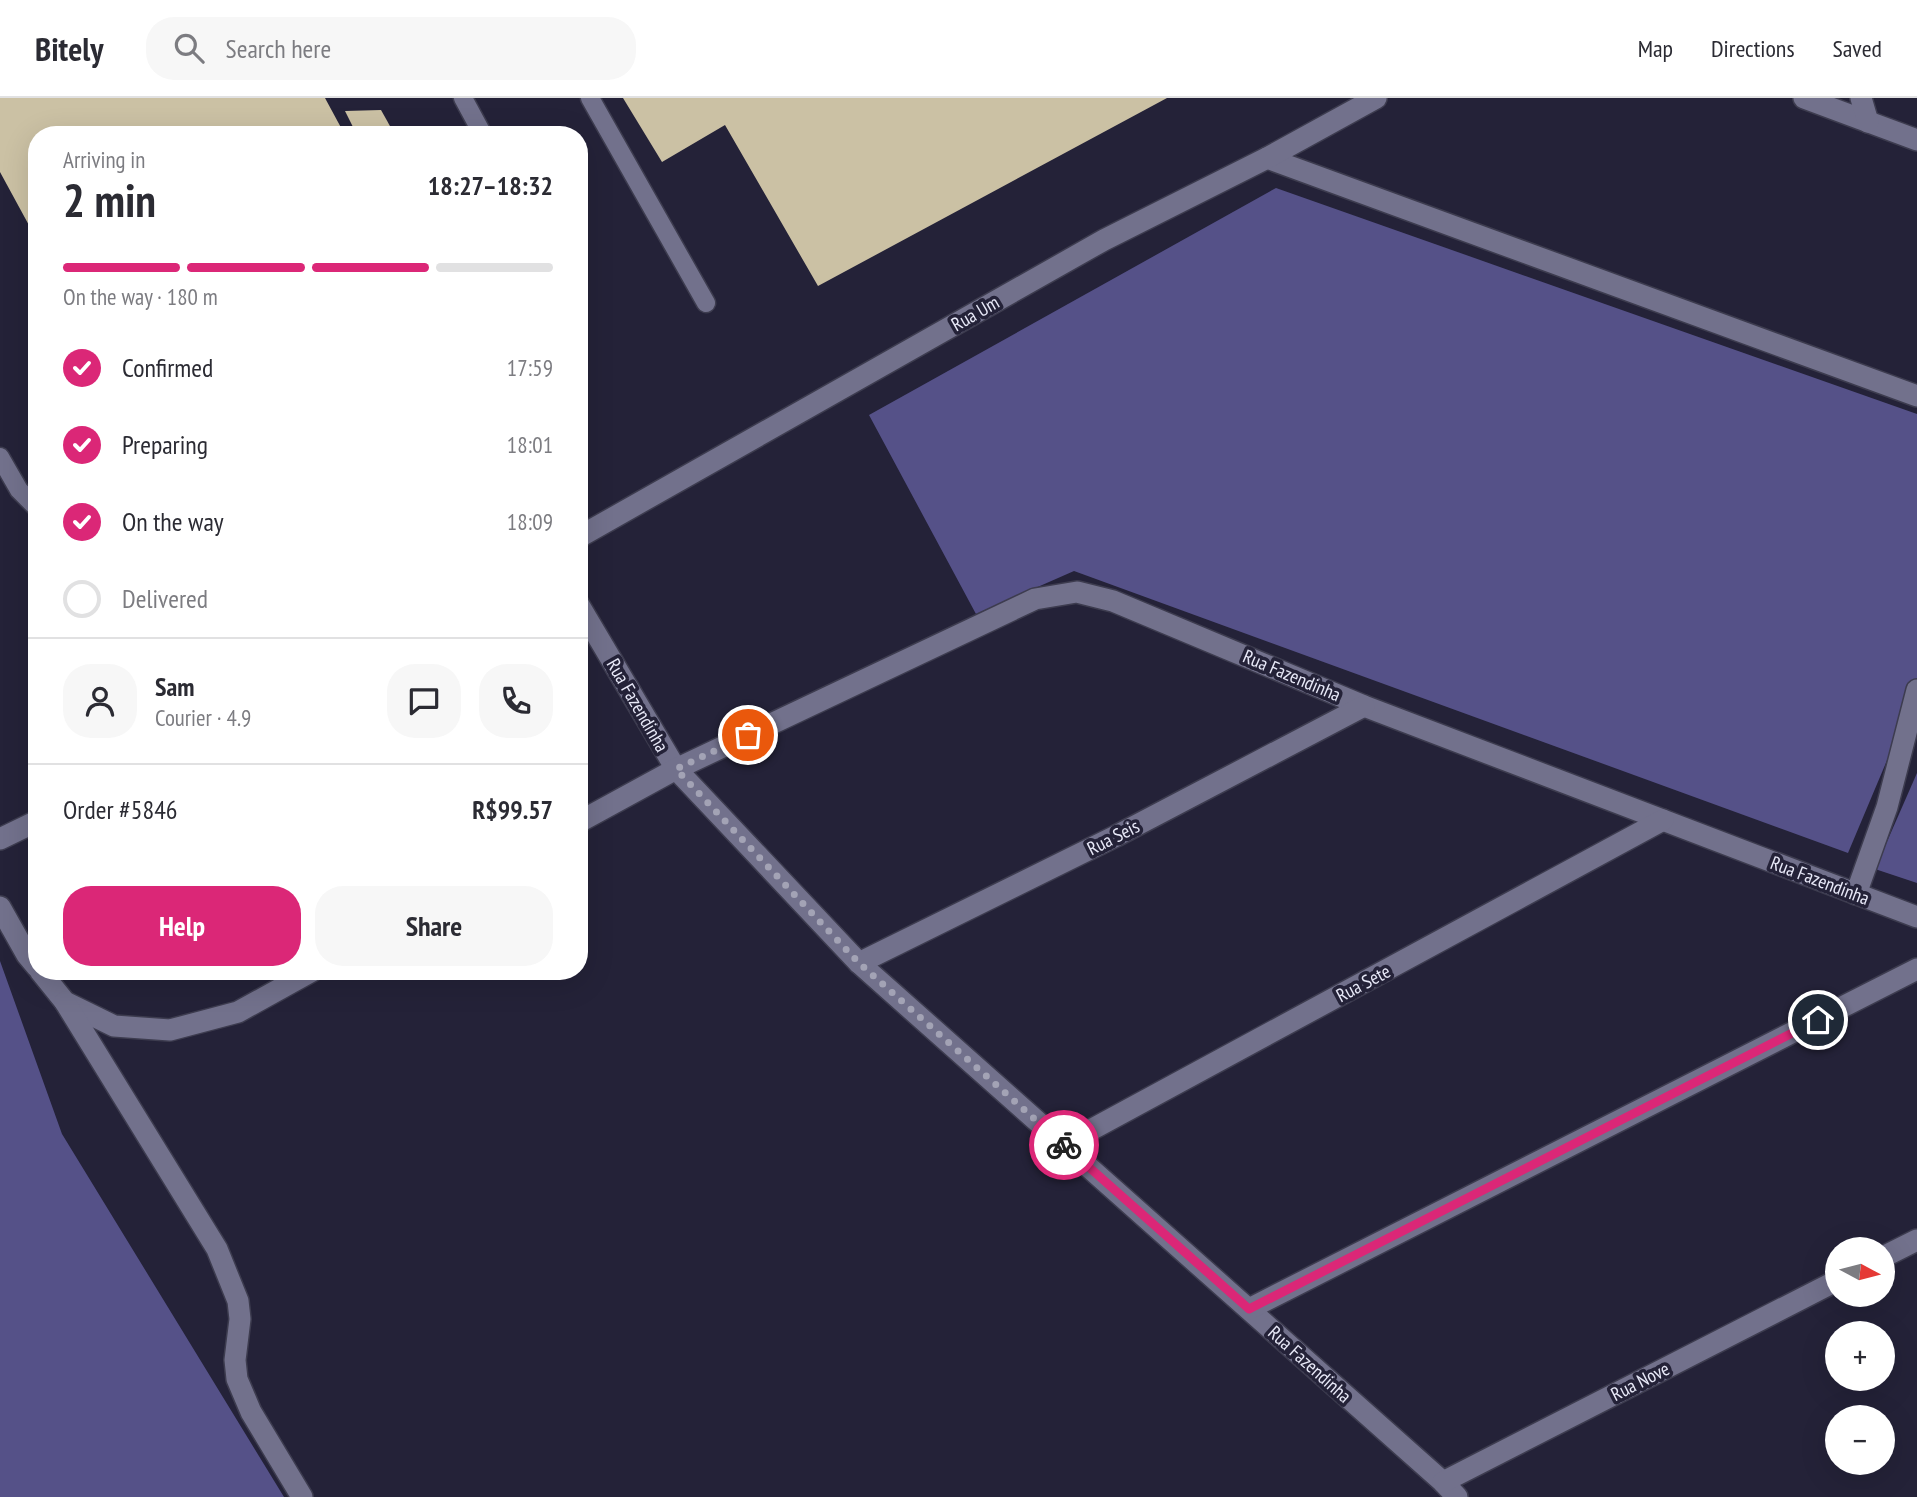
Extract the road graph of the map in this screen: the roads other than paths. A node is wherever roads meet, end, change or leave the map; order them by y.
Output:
1 (463, 98) edge
2 (590, 98) edge
3 (1376, 98) edge
4 (1804, 98) edge
5 (1861, 98) edge
6 (1868, 122) junction
7 (478, 126) edge
8 (1917, 140) edge
9 (1266, 158) junction
10 (706, 303) dead end
11 (1917, 396) edge
12 (0, 457) edge
13 (28, 499) edge
14 (588, 532) edge
15 (588, 620) edge
16 (1917, 690) edge
17 (1364, 706) junction
18 (676, 769) junction
19 (588, 817) edge
20 (1663, 820) junction
21 (28, 825) edge
22 (0, 839) edge
23 (1856, 894) junction
24 (0, 907) edge
25 (1917, 918) edge
26 (28, 956) edge
27 (859, 963) junction
28 (1917, 969) edge
29 (47, 980) edge
30 (296, 980) edge
31 (65, 1002) junction
32 (1063, 1145) junction
33 (1917, 1240) edge
34 (1895, 1251) edge
35 (1825, 1287) edge
36 (1249, 1309) junction
37 (1450, 1490) edge
38 (302, 1497) edge

1 - 7 lane
2 - 10 lane
3 - 9 street, Rua Um
4 - 6 street
5 - 6 street
6 - 8 street
9 - 11 street
9 - 14 street, Rua Um
12 - 13 lane
15 - 18 street, Rua Fazendinha
16 - 23 street
17 - 18 street, Rua Fazendinha
17 - 20 street, Rua Fazendinha
17 - 27 street, Rua Seis
18 - 19 street, Rua Fazendinha
18 - 27 street, Rua Fazendinha
20 - 23 street, Rua Fazendinha
20 - 32 street, Rua Sete
21 - 22 street
23 - 25 street, Rua Fazendinha
24 - 26 street
27 - 32 street, Rua Fazendinha
28 - 36 street
29 - 31 street
30 - 31 street
31 - 38 street
32 - 36 street, Rua Fazendinha
33 - 34 street
35 - 37 street, Rua Nove
36 - 37 street, Rua Fazendinha

